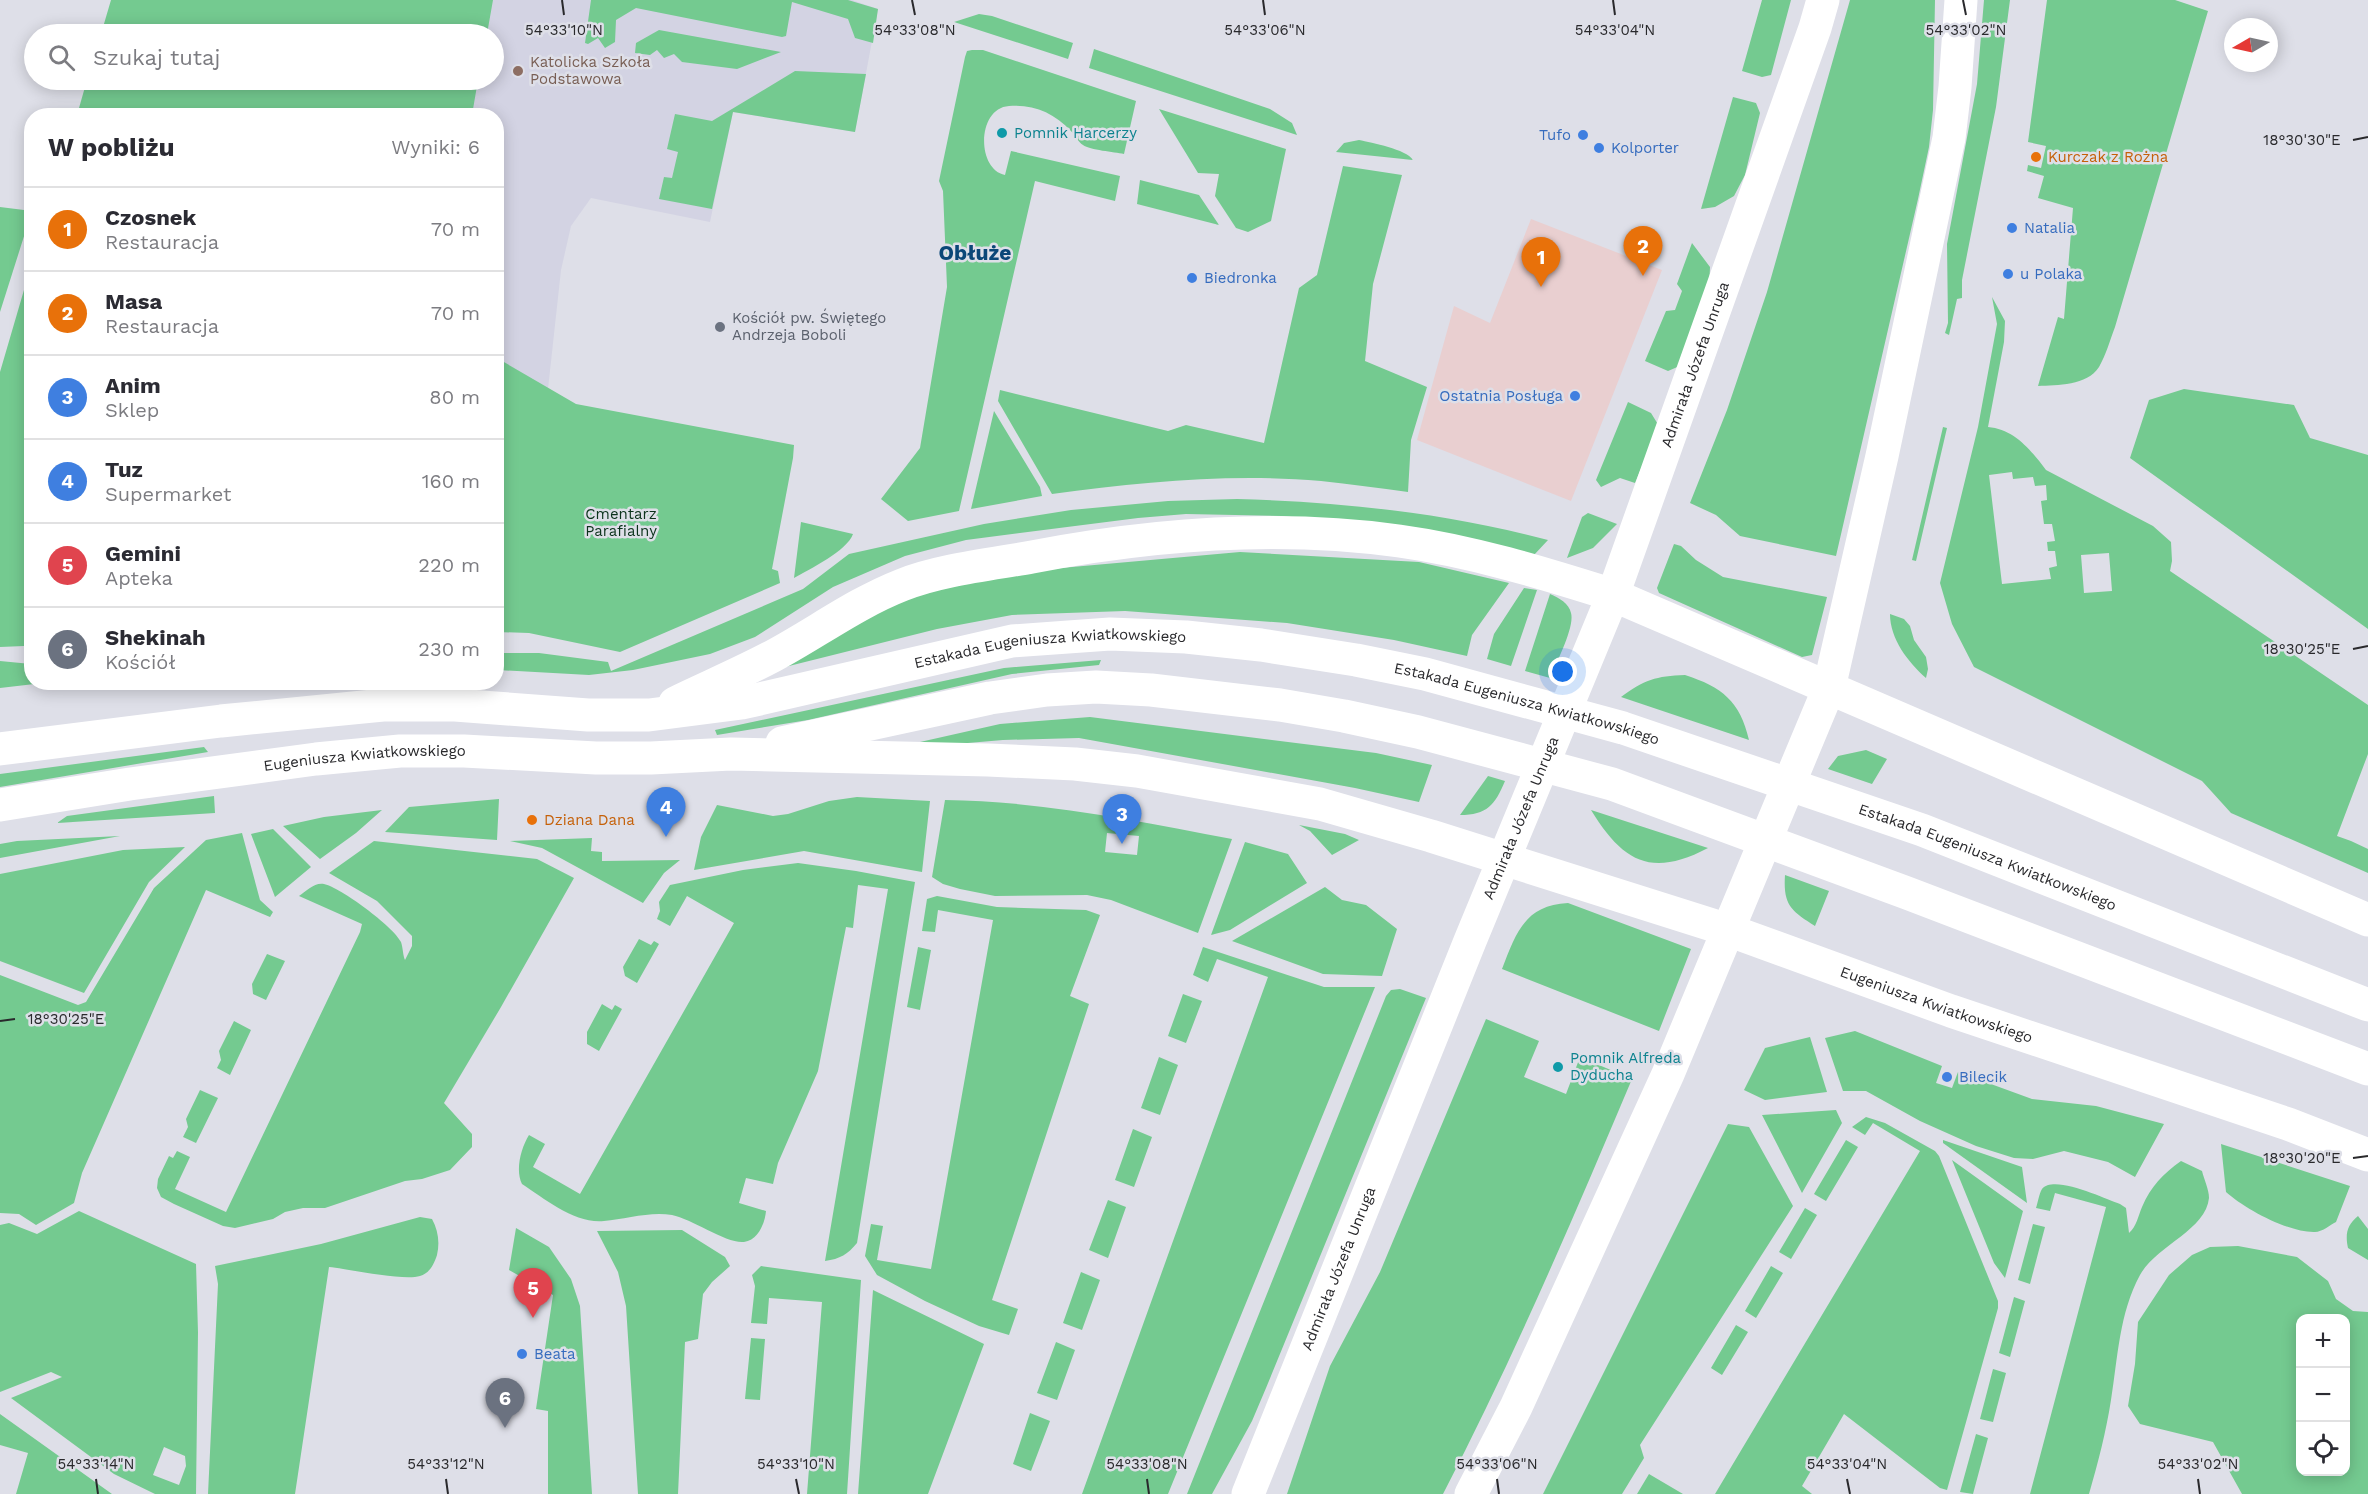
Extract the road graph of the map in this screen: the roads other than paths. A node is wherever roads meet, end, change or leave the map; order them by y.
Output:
1 (1823, 0) edge
2 (1961, 0) edge
3 (1613, 595) junction
4 (1829, 688) junction
5 (649, 715) junction
6 (0, 749) edge
7 (730, 754) junction
8 (0, 805) edge
9 (1504, 859) junction
10 (2368, 920) edge
11 (1728, 930) junction
12 (2368, 1005) edge
13 (2368, 1069) edge
14 (2288, 1124) junction
15 (2368, 1143) edge
16 (2368, 1155) edge
17 (1248, 1494) edge
18 (1471, 1494) edge

1 - 3 main road, Admirała Józefa Unruga
2 - 4 main road
3 - 4 main road
3 - 5 main road
3 - 9 main road, Admirała Józefa Unruga
4 - 10 main road
4 - 11 main road
5 - 6 main road
5 - 12 main road, Estakada Eugeniusza Kwiatkowskiego
7 - 8 main road, Eugeniusza Kwiatkowskiego
7 - 9 main road, Eugeniusza Kwiatkowskiego
7 - 13 main road
9 - 11 main road, Eugeniusza Kwiatkowskiego
9 - 17 main road, Admirała Józefa Unruga
11 - 14 main road, Eugeniusza Kwiatkowskiego
11 - 18 main road
14 - 15 main road
14 - 16 main road, Eugeniusza Kwiatkowskiego

